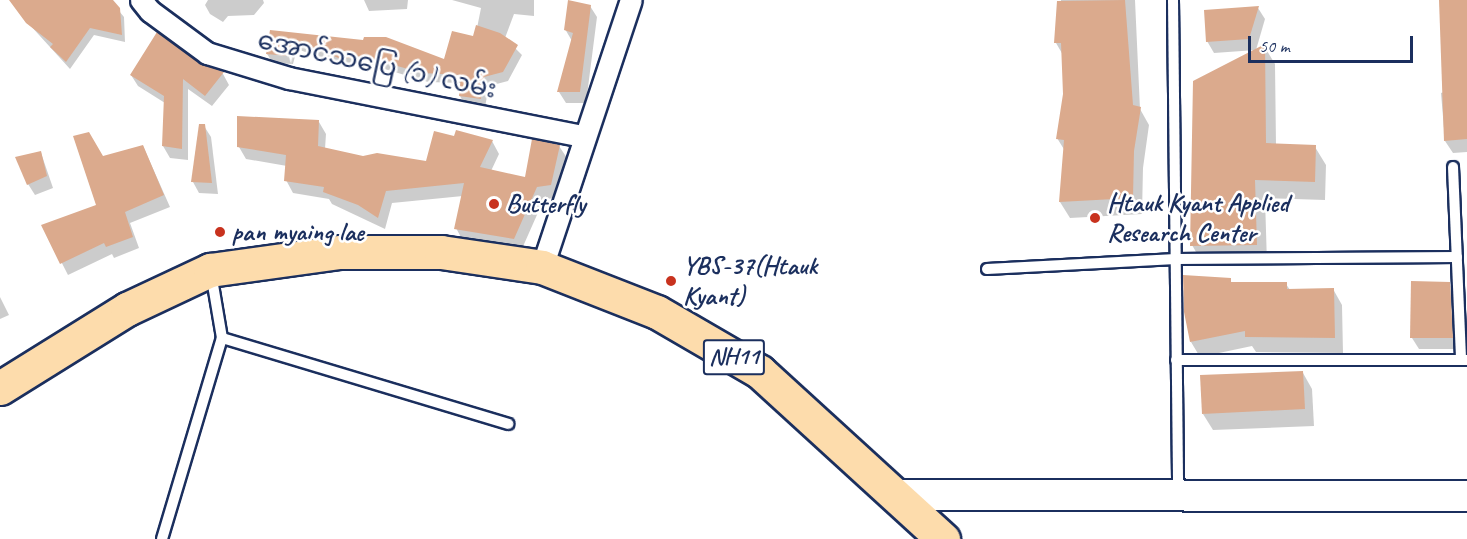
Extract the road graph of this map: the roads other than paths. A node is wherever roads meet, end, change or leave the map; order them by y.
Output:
1 (141, 0) edge
2 (631, 0) edge
3 (1173, 0) edge
4 (583, 136) junction
5 (1453, 167) dead end
6 (1457, 257) junction
7 (1176, 259) junction
8 (542, 267) junction
9 (987, 269) dead end
10 (210, 270) junction
11 (222, 338) junction
12 (1176, 360) junction
13 (1464, 360) edge
14 (0, 388) edge
15 (508, 424) dead end
16 (894, 495) junction
17 (1178, 496) junction
18 (1467, 496) edge
19 (162, 539) edge
20 (943, 539) edge

1 - 4 street, အောင်သပြေ (၁) လမ်း
2 - 4 street
3 - 7 lane
4 - 8 street
5 - 6 lane
6 - 7 lane
6 - 13 lane
7 - 9 lane
7 - 12 lane
8 - 10 highway, NH11
8 - 16 highway, NH11
10 - 11 lane
10 - 14 highway, NH11
11 - 15 lane
11 - 19 lane
12 - 13 lane
12 - 17 lane
16 - 17 main road
16 - 20 highway, NH11
17 - 18 main road

